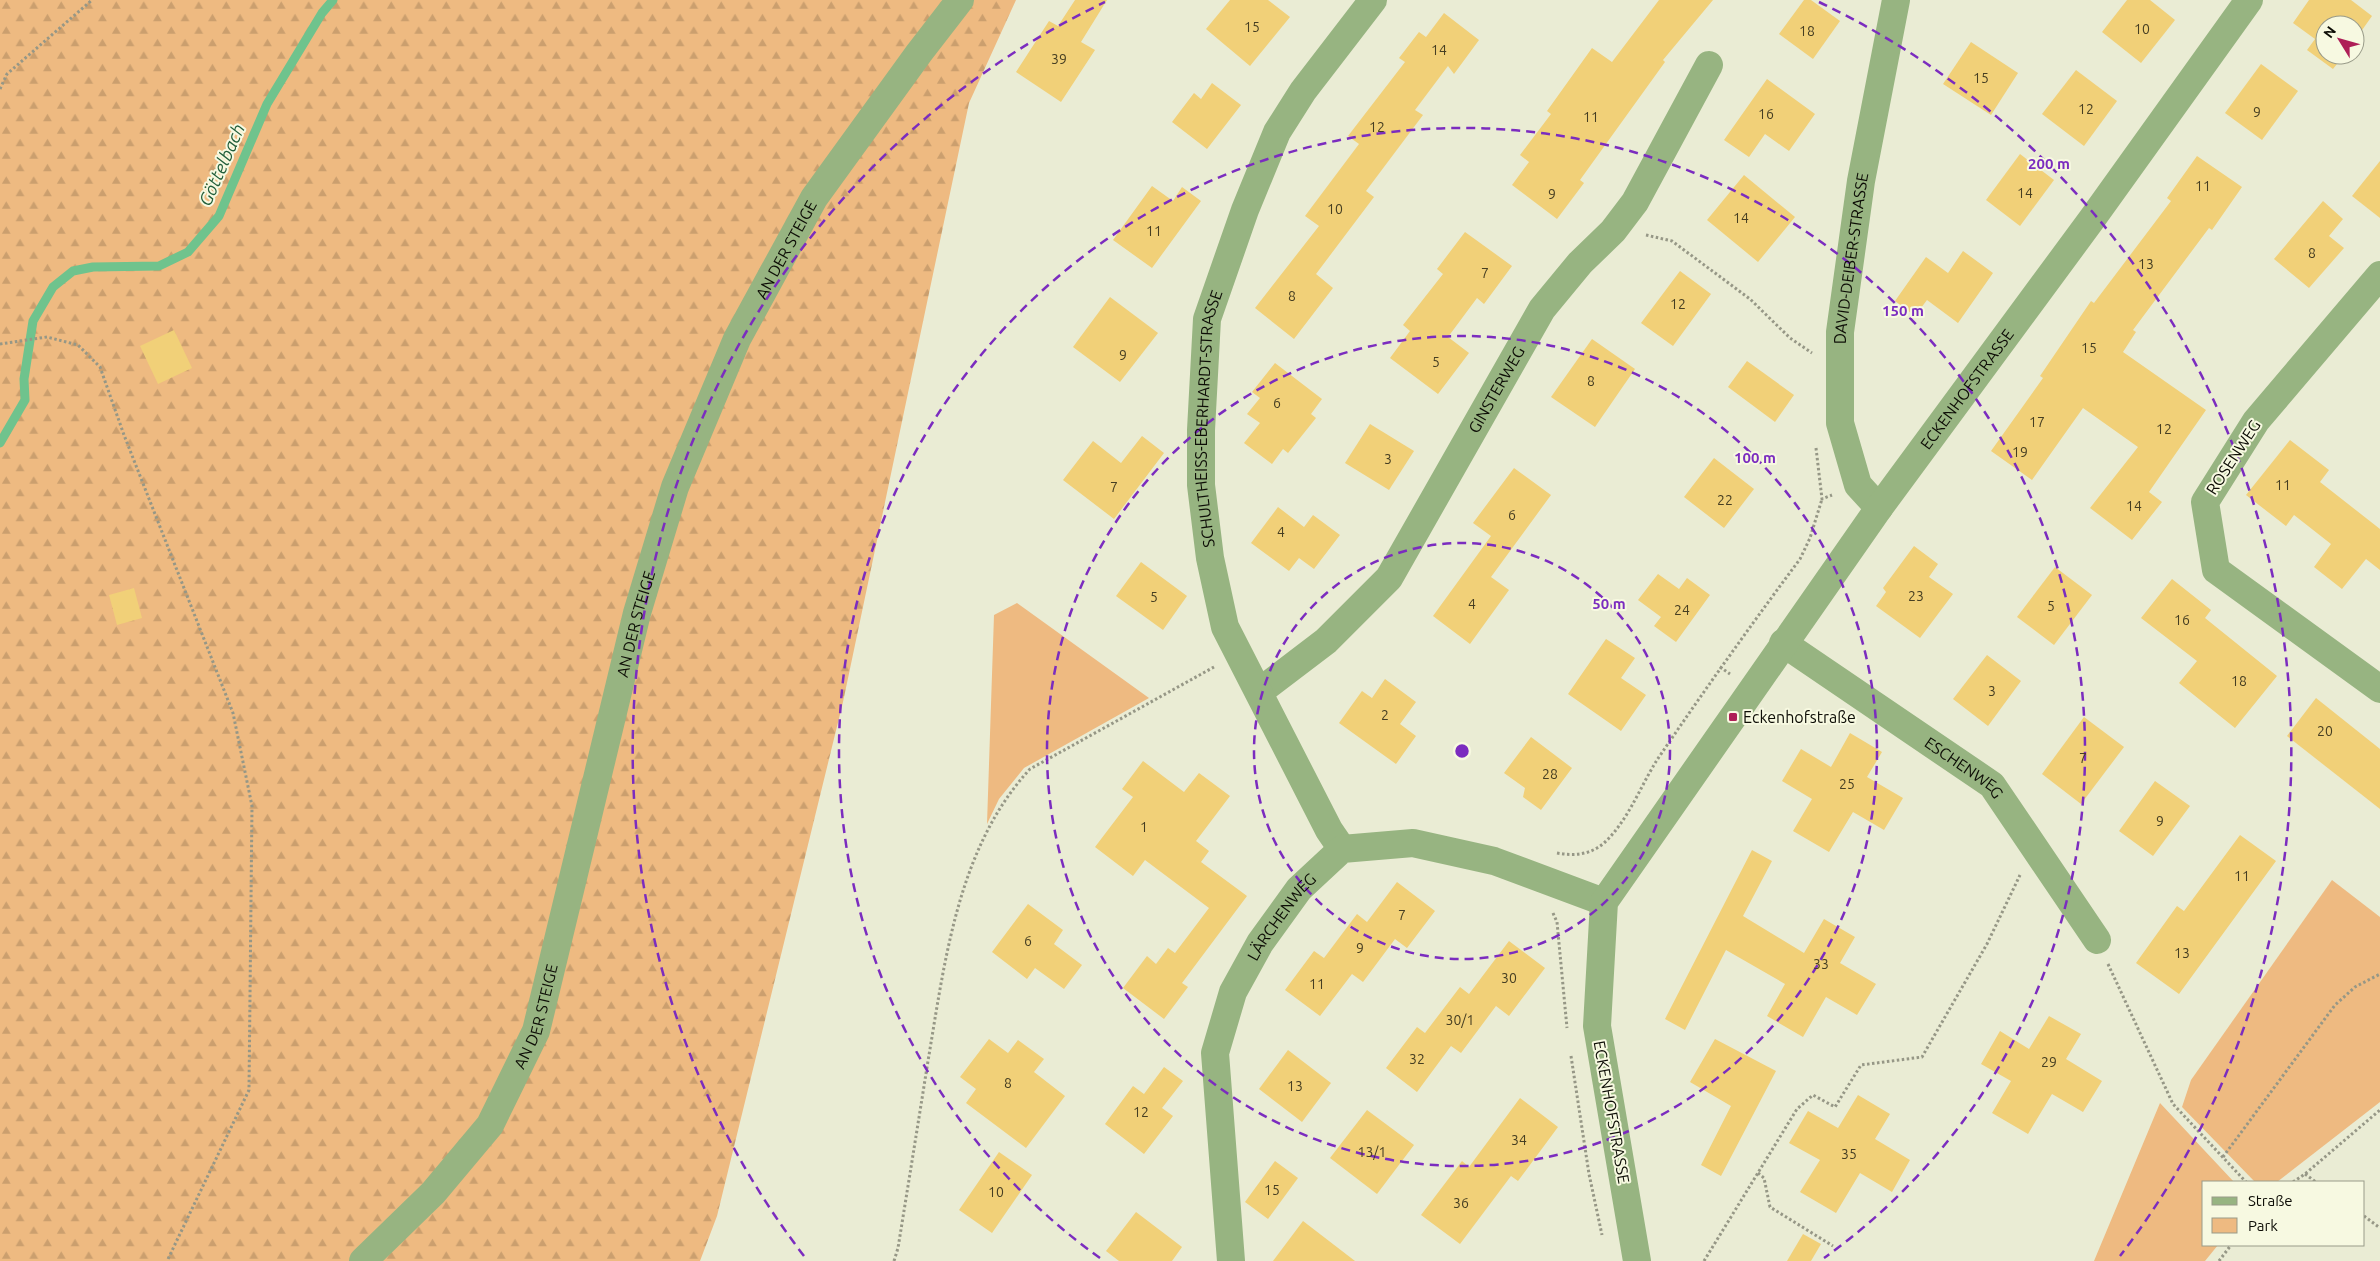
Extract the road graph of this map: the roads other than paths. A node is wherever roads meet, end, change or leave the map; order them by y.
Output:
1 (960, 0) edge
2 (1374, 0) edge
3 (1896, 0) edge
4 (2249, 0) edge
5 (1709, 65) dead end
6 (2380, 275) edge
7 (1879, 508) junction
8 (1783, 643) junction
9 (2380, 689) edge
10 (1259, 692) junction
11 (1342, 849) junction
12 (1604, 902) junction
13 (2097, 940) road end
14 (363, 1261) edge
15 (1231, 1261) edge
16 (1637, 1261) edge

1 - 14 street, AN DER STEIGE
2 - 10 street, SCHULTHEISS-EBERHARDT-STRASSE
3 - 7 street, DAVID-DEIBER-STRASSE
4 - 7 street, ECKENHOFSTRASSE
5 - 10 street, GINSTERWEG
6 - 9 street, ROSENWEG
7 - 8 street, ECKENHOFSTRASSE
8 - 12 street, ECKENHOFSTRASSE
8 - 13 street, ESCHENWEG
10 - 11 street, SCHULTHEISS-EBERHARDT-STRASSE
11 - 12 street
11 - 15 street, LÄRCHENWEG
12 - 16 street, ECKENHOFSTRASSE

